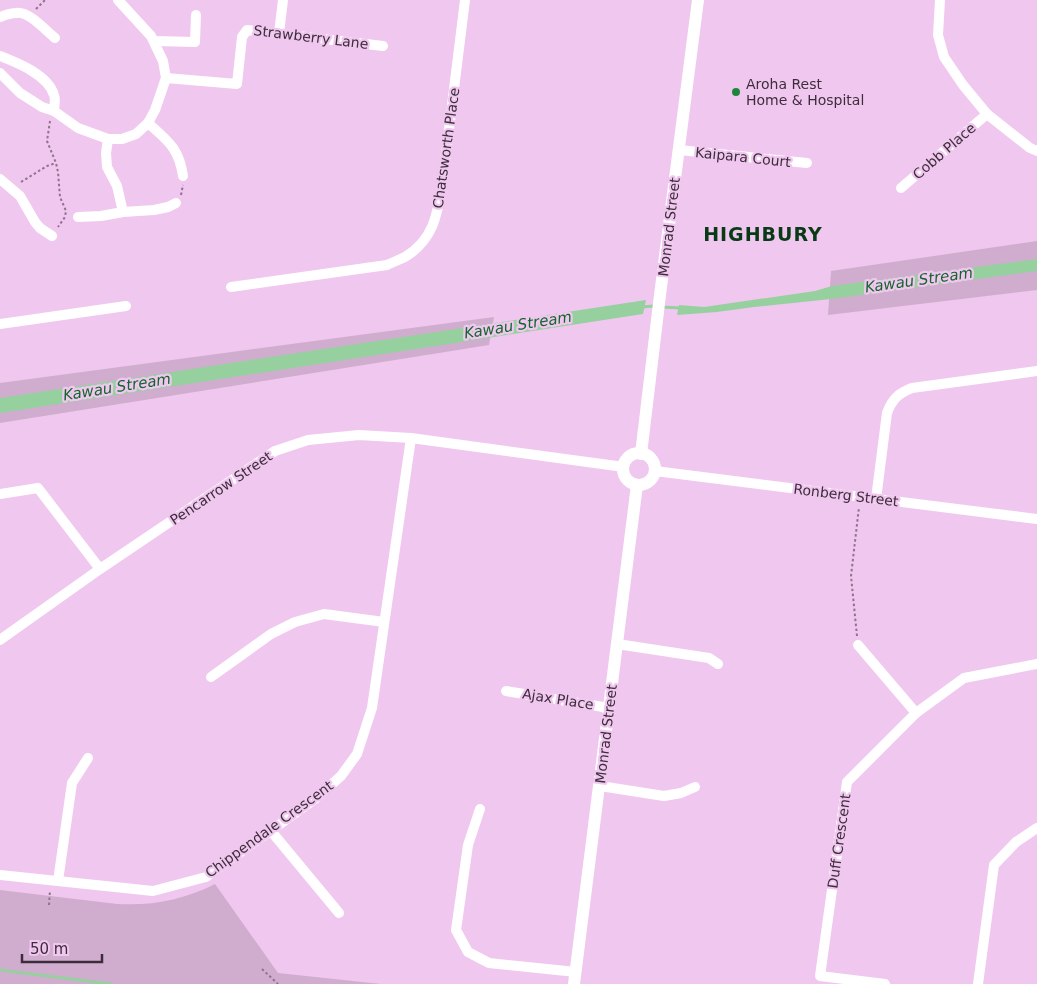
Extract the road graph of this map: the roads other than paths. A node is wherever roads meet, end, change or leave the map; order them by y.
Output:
1 (118, 0) edge
2 (283, 0) edge
3 (465, 0) edge
4 (698, 0) edge
5 (940, 0) edge
6 (196, 15) dead end
7 (0, 16) edge
8 (279, 33) junction
9 (56, 38) dead end
10 (154, 41) junction
11 (383, 46) dead end
12 (0, 56) edge
13 (0, 73) edge
14 (166, 78) junction
15 (54, 111) junction
16 (987, 114) junction
17 (148, 123) junction
18 (108, 139) junction
19 (679, 150) junction
20 (1037, 151) edge
21 (807, 163) dead end
22 (183, 176) road end
23 (0, 178) edge
24 (901, 188) dead end
25 (176, 203) road end
26 (123, 212) junction
27 (78, 217) dead end
28 (50, 234) road end
29 (231, 287) dead end
30 (126, 306) dead end
31 (0, 324) edge
32 (1037, 371) edge
33 (411, 438) junction
34 (641, 454) junction
35 (624, 466) junction
36 (655, 471) junction
37 (637, 485) junction
38 (0, 494) edge
39 (876, 499) junction
40 (1037, 519) edge
41 (100, 569) junction
42 (384, 622) junction
43 (0, 640) edge
44 (617, 644) junction
45 (858, 645) road end
46 (718, 664) dead end
47 (1037, 664) edge
48 (211, 677) dead end
49 (506, 691) dead end
50 (609, 708) junction
51 (916, 713) junction
52 (88, 758) dead end
53 (600, 786) junction
54 (694, 787) dead end
55 (480, 809) dead end
56 (1037, 828) edge
57 (271, 831) junction
58 (0, 874) edge
59 (55, 881) junction
60 (339, 913) dead end
61 (575, 978) edge
62 (885, 984) edge
63 (978, 984) edge

1 - 10 street
2 - 8 street
3 - 29 street, Chatsworth Place
4 - 19 street, Monrad Street
5 - 16 street
6 - 10 street
7 - 9 street
8 - 11 street, Strawberry Lane
8 - 14 street, Strawberry Lane
10 - 14 street
12 - 15 street
13 - 15 street
14 - 17 street
15 - 18 street
16 - 20 street
16 - 24 street, Cobb Place
17 - 18 street
17 - 22 street
18 - 26 street
19 - 21 street, Kaipara Court
19 - 34 street, Monrad Street
23 - 28 street
25 - 26 street
26 - 27 street
30 - 31 street
32 - 39 street
33 - 35 street, Pencarrow Street
33 - 41 street, Pencarrow Street
33 - 42 street, Chippendale Crescent
34 - 35 street
34 - 36 street
35 - 37 street
36 - 37 street
36 - 39 street, Ronberg Street
37 - 44 street, Monrad Street
38 - 41 street
39 - 40 street, Ronberg Street
41 - 43 street, Pencarrow Street
42 - 48 street
42 - 57 street, Chippendale Crescent
44 - 46 street
44 - 50 street, Monrad Street
45 - 51 street
47 - 51 street, Duff Crescent
49 - 50 street, Ajax Place
50 - 53 street, Monrad Street
51 - 62 street, Duff Crescent
52 - 59 street
53 - 54 street
53 - 61 street, Monrad Street
55 - 61 street
56 - 63 street
57 - 59 street, Chippendale Crescent
57 - 60 street
58 - 59 street, Chippendale Crescent

